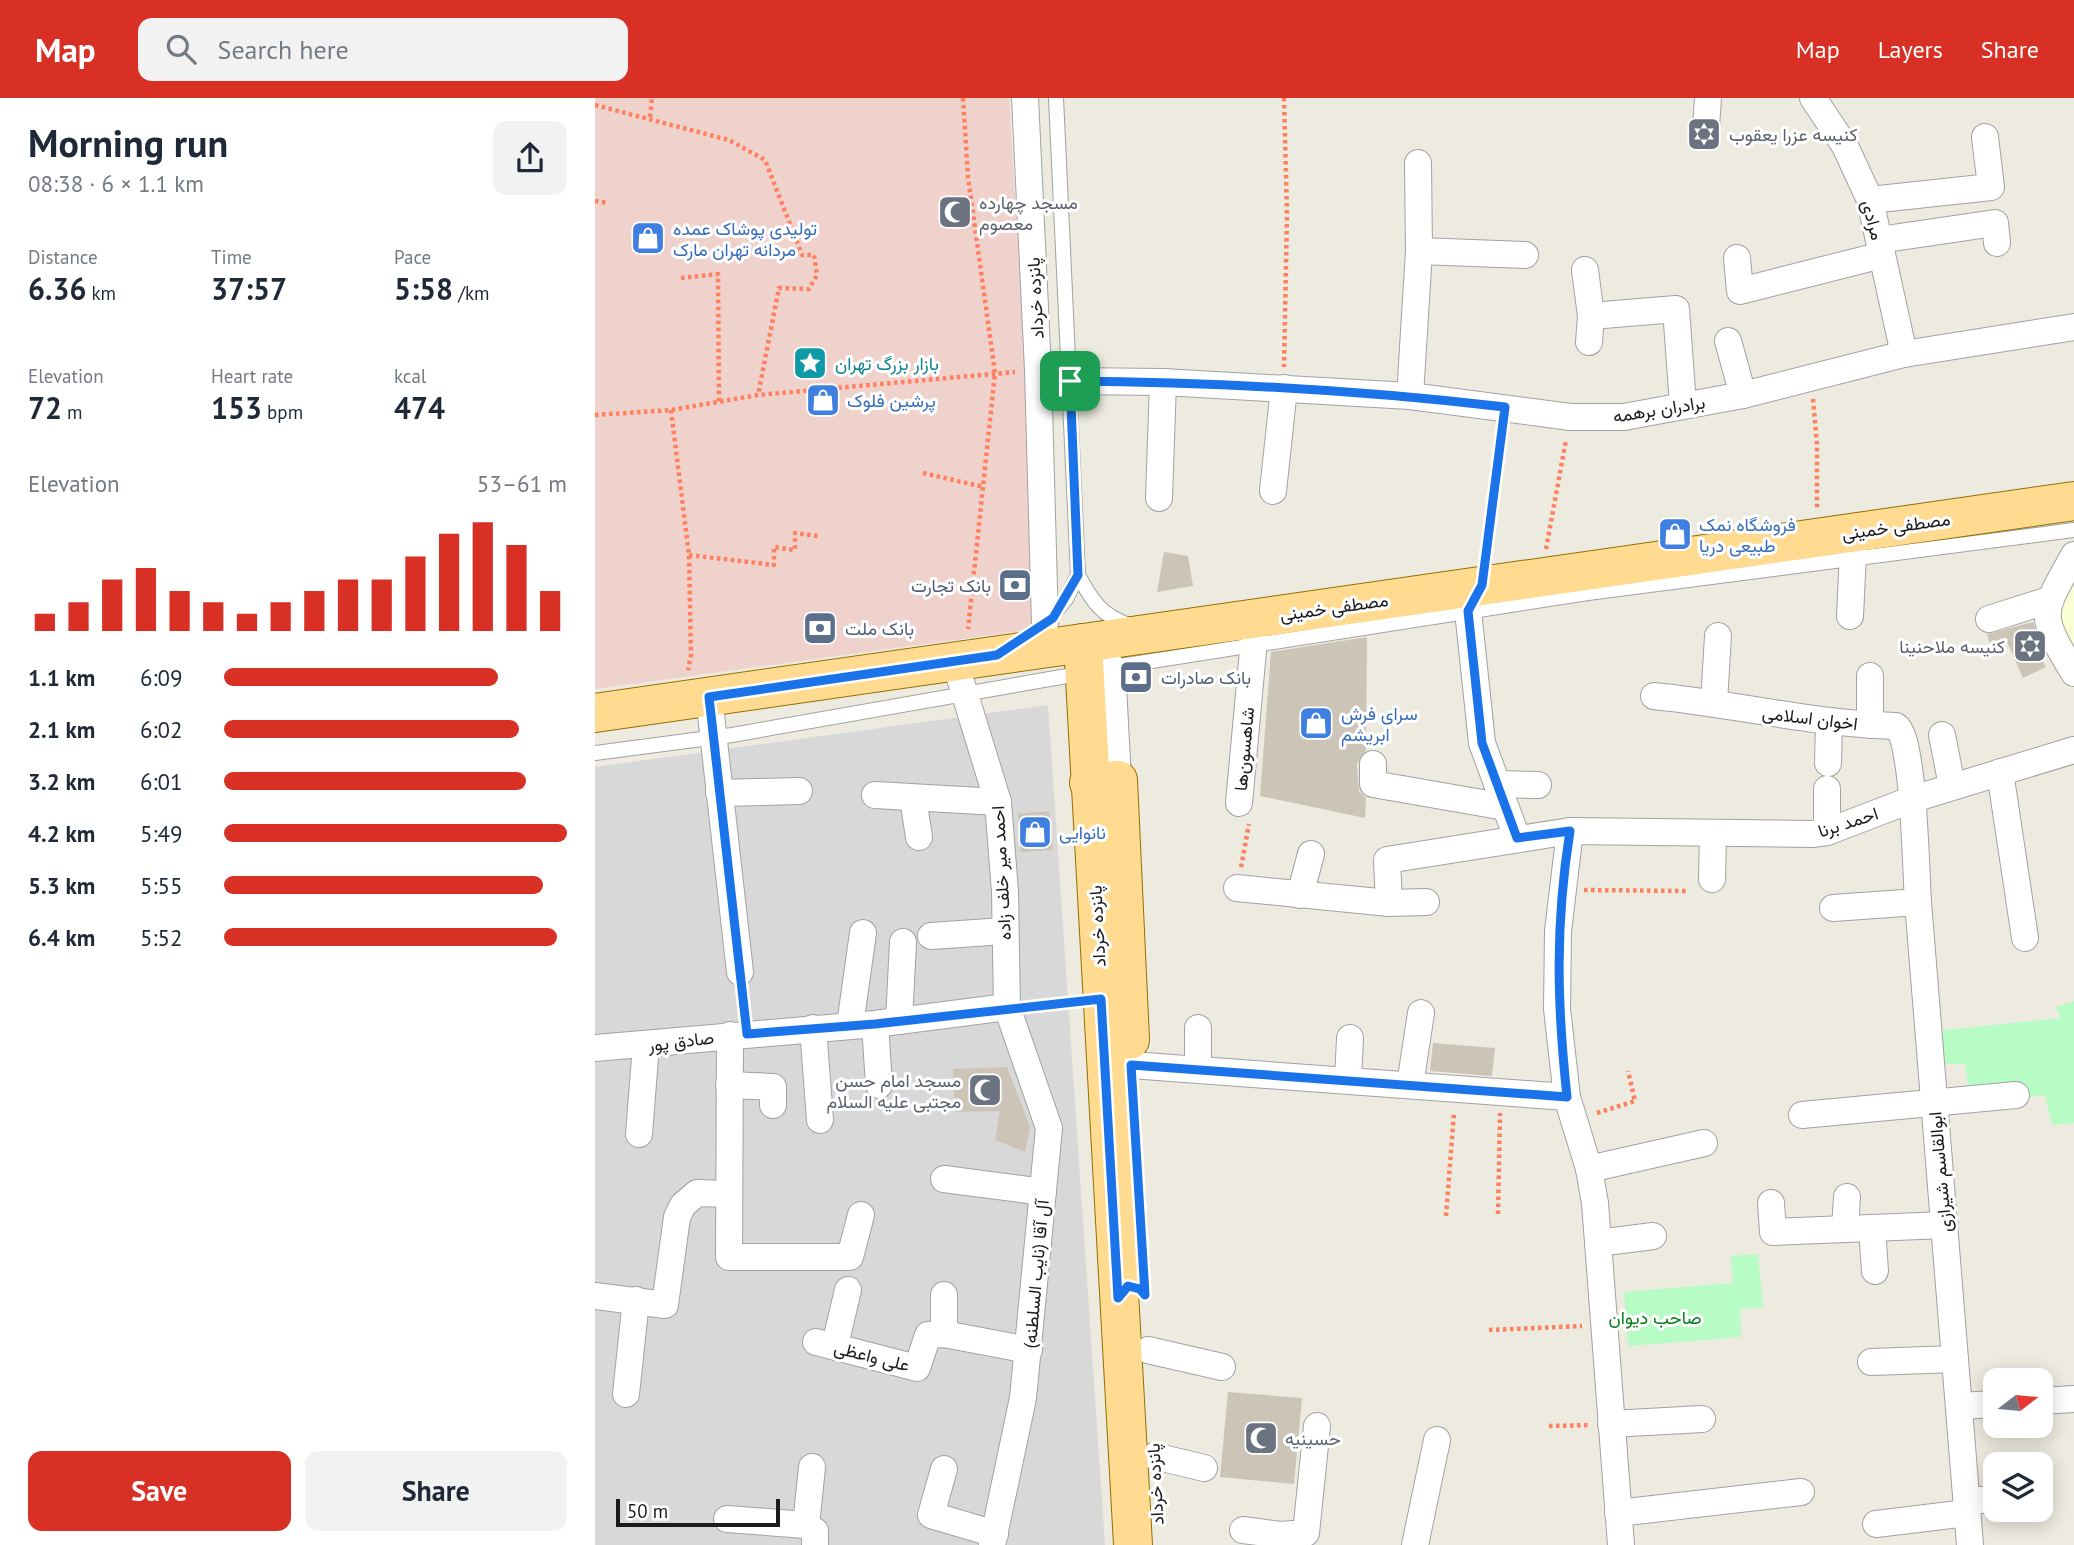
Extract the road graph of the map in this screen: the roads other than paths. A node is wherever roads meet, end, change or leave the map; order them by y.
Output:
1 (1025, 98) edge
2 (1056, 98) edge
3 (1708, 98) edge
4 (1813, 98) edge
5 (1706, 127) dead end
6 (1985, 137) dead end
7 (1417, 163) dead end
8 (1870, 200) junction
9 (1997, 243) dead end
10 (1881, 247) junction
11 (1419, 251) junction
12 (1525, 255) dead end
13 (1737, 258) dead end
14 (1585, 271) dead end
15 (1591, 316) junction
16 (2074, 327) edge
17 (1728, 341) dead end
18 (1589, 342) dead end
19 (1904, 354) junction
20 (1070, 381) junction
21 (1163, 382) junction
22 (1284, 388) junction
23 (1743, 395) junction
24 (1410, 396) junction
25 (1683, 405) junction
26 (1273, 491) dead end
27 (1159, 498) dead end
28 (2074, 500) edge
29 (2074, 530) edge
30 (1854, 545) junction
31 (2074, 555) edge
32 (1078, 575) junction
33 (1475, 598) junction
34 (2049, 600) junction
35 (1850, 616) dead end
36 (1989, 619) dead end
37 (1045, 624) junction
38 (1254, 632) junction
39 (1154, 633) junction
40 (1718, 636) dead end
41 (1093, 661) junction
42 (971, 668) junction
43 (2074, 673) edge
44 (1870, 676) dead end
45 (1654, 696) dead end
46 (696, 699) junction
47 (1714, 702) junction
48 (595, 713) edge
49 (1829, 722) junction
50 (1870, 725) junction
51 (1942, 735) dead end
52 (713, 737) junction
53 (2074, 750) edge
54 (595, 753) edge
55 (1828, 763) dead end
56 (1373, 764) dead end
57 (2000, 772) junction
58 (1104, 781) junction
59 (1538, 785) dead end
60 (1952, 786) junction
61 (1827, 789) dead end
62 (799, 791) dead end
63 (719, 793) junction
64 (875, 795) dead end
65 (1501, 795) junction
66 (913, 798) junction
67 (1913, 799) junction
68 (999, 802) junction
69 (1239, 803) road end
70 (1570, 831) junction
71 (1827, 832) junction
72 (1713, 834) junction
73 (919, 837) dead end
74 (1517, 838) junction
75 (1311, 854) dead end
76 (1713, 879) dead end
77 (1237, 888) road end
78 (1300, 895) junction
79 (1426, 902) dead end
80 (1918, 902) junction
81 (1389, 903) junction
82 (1833, 908) dead end
83 (1004, 931) junction
84 (863, 933) dead end
85 (931, 936) dead end
86 (2025, 938) dead end
87 (903, 942) dead end
88 (740, 972) road end
89 (1006, 1007) junction
90 (1421, 1013) dead end
91 (874, 1023) junction
92 (813, 1028) junction
93 (1198, 1028) dead end
94 (738, 1034) junction
95 (1350, 1038) dead end
96 (646, 1045) junction
97 (595, 1048) edge
98 (1131, 1065) junction
99 (1198, 1069) junction
100 (1348, 1080) junction
101 (729, 1085) junction
102 (879, 1085) dead end
103 (1410, 1085) junction
104 (2016, 1095) dead end
105 (1935, 1102) junction
106 (773, 1105) dead end
107 (1571, 1109) junction
108 (1802, 1115) dead end
109 (820, 1120) dead end
110 (639, 1133) dead end
111 (1704, 1143) dead end
112 (1589, 1168) junction
113 (944, 1179) dead end
114 (1044, 1192) junction
115 (729, 1194) junction
116 (1847, 1197) dead end
117 (1771, 1203) dead end
118 (861, 1215) dead end
119 (1945, 1225) junction
120 (1873, 1228) junction
121 (1845, 1229) junction
122 (1653, 1237) dead end
123 (1598, 1244) junction
124 (1875, 1271) dead end
125 (848, 1290) dead end
126 (944, 1295) dead end
127 (595, 1296) edge
128 (1131, 1297) junction
129 (636, 1300) junction
130 (944, 1334) junction
131 (1029, 1350) junction
132 (1148, 1350) junction
133 (1955, 1359) junction
134 (1871, 1362) dead end
135 (1222, 1367) dead end
136 (626, 1394) dead end
137 (2074, 1399) edge
138 (2053, 1400) edge
139 (1983, 1405) edge
140 (1959, 1406) junction
141 (1702, 1419) dead end
142 (1611, 1424) junction
143 (1317, 1426) dead end
144 (1437, 1440) dead end
145 (1154, 1456) junction
146 (812, 1467) dead end
147 (1204, 1468) dead end
148 (944, 1469) dead end
149 (1801, 1492) dead end
150 (1983, 1502) edge
151 (1967, 1507) junction
152 (1618, 1513) junction
153 (727, 1519) dead end
154 (1876, 1524) dead end
155 (1243, 1530) dead end
156 (810, 1535) edge
157 (994, 1540) edge
158 (1278, 1540) edge
159 (1133, 1545) edge
160 (1159, 1545) edge
161 (1415, 1545) edge
162 (1621, 1545) edge
163 (1970, 1545) edge

1 - 37 street, پانزده خرداد
2 - 20 lane, پانزده خرداد
3 - 5 street
4 - 8 street, مرادی
6 - 8 street
7 - 11 street
8 - 10 street, مرادی
9 - 10 street
10 - 13 street
10 - 19 street, مرادی
11 - 12 street
11 - 24 street
14 - 15 street
15 - 18 street
15 - 25 street
16 - 19 street, برادران برهمه
17 - 23 street
19 - 23 street, برادران برهمه
20 - 21 street, برادران برهمه
20 - 32 lane, پانزده خرداد
21 - 22 street, برادران برهمه
21 - 27 street
22 - 24 street, برادران برهمه
22 - 26 street
23 - 25 street, برادران برهمه
24 - 25 street, برادران برهمه
28 - 30 main road, مصطفی خمینی
29 - 30 lane
30 - 33 lane
30 - 33 main road, مصطفی خمینی
30 - 35 street
31 - 34 street
32 - 37 lane
32 - 39 lane
33 - 38 main road, مصطفی خمینی
33 - 65 street
34 - 36 street
34 - 43 street
37 - 42 lane
38 - 39 main road, مصطفی خمینی
38 - 41 lane
38 - 69 street, شاهسون‌ها
39 - 41 main road, مصطفی خمینی
40 - 47 street
41 - 42 main road, مصطفی خمینی
41 - 42 lane
41 - 58 main road, پانزده خرداد
42 - 46 main road, مصطفی خمینی
42 - 52 lane
42 - 68 street, احمد میر خلف زاده
44 - 50 street
45 - 47 street, اخوان اسلامی
46 - 48 main road, مصطفی خمینی
46 - 52 street
47 - 49 street, اخوان اسلامی
49 - 50 street, اخوان اسلامی
49 - 55 street
50 - 67 street, اخوان اسلامی
51 - 60 street
52 - 54 lane
52 - 63 street
53 - 57 street, احمد برنا
56 - 65 street
57 - 60 street, احمد برنا
57 - 86 street
58 - 98 main road, پانزده خرداد
58 - 128 main road, پانزده خرداد
59 - 65 street
60 - 67 street, احمد برنا
61 - 71 street
62 - 63 street
63 - 88 street
64 - 66 street
65 - 74 street
66 - 68 street
66 - 73 street
67 - 71 street, احمد برنا
67 - 80 street, ابوالقاسم شیرازی
68 - 83 street, احمد میر خلف زاده
70 - 72 street, احمد برنا
70 - 74 street, احمد برنا
70 - 107 street
71 - 72 street, احمد برنا
72 - 76 street
74 - 81 street, احمد برنا
75 - 78 street
77 - 78 street
78 - 81 street
79 - 81 street
80 - 82 street
80 - 105 street, ابوالقاسم شیرازی
83 - 85 street
83 - 89 street, احمد میر خلف زاده
84 - 91 street
87 - 91 street
89 - 91 street, صادق پور
89 - 114 street, آل آقا (نایب السلطنه)
90 - 103 street
91 - 92 street, صادق پور
91 - 102 street
92 - 94 street, صادق پور
92 - 109 street
93 - 99 street
94 - 96 street, صادق پور
94 - 101 street
95 - 100 street
96 - 97 street, صادق پور
96 - 110 street
98 - 99 street
98 - 128 main road, پانزده خرداد
99 - 100 street
100 - 103 street
101 - 106 street
101 - 115 street
103 - 107 street
104 - 105 street
105 - 108 street
105 - 119 street, ابوالقاسم شیرازی
107 - 112 street
111 - 112 street
112 - 123 street
113 - 114 street
114 - 131 street, آل آقا (نایب السلطنه)
115 - 118 street
115 - 129 street
116 - 121 street
117 - 121 street
119 - 120 street
119 - 133 street, ابوالقاسم شیرازی
120 - 121 street
120 - 124 street
122 - 123 street
123 - 142 street
125 - 130 street, علی واعظی
126 - 130 street
127 - 129 street
128 - 132 main road, پانزده خرداد
128 - 159 main road, پانزده خرداد
129 - 136 street
130 - 131 street
131 - 157 street, آل آقا (نایب السلطنه)
132 - 135 street
132 - 145 main road, پانزده خرداد
133 - 134 street
133 - 140 street, ابوالقاسم شیرازی
137 - 138 street
139 - 140 street
140 - 151 street, ابوالقاسم شیرازی
141 - 142 street
142 - 152 street
143 - 158 street
144 - 161 street
145 - 147 street
145 - 160 main road, پانزده خرداد
146 - 156 street
148 - 157 street
149 - 152 street
150 - 151 street
151 - 154 street
151 - 163 street, ابوالقاسم شیرازی
152 - 162 street
153 - 156 street
155 - 158 street

